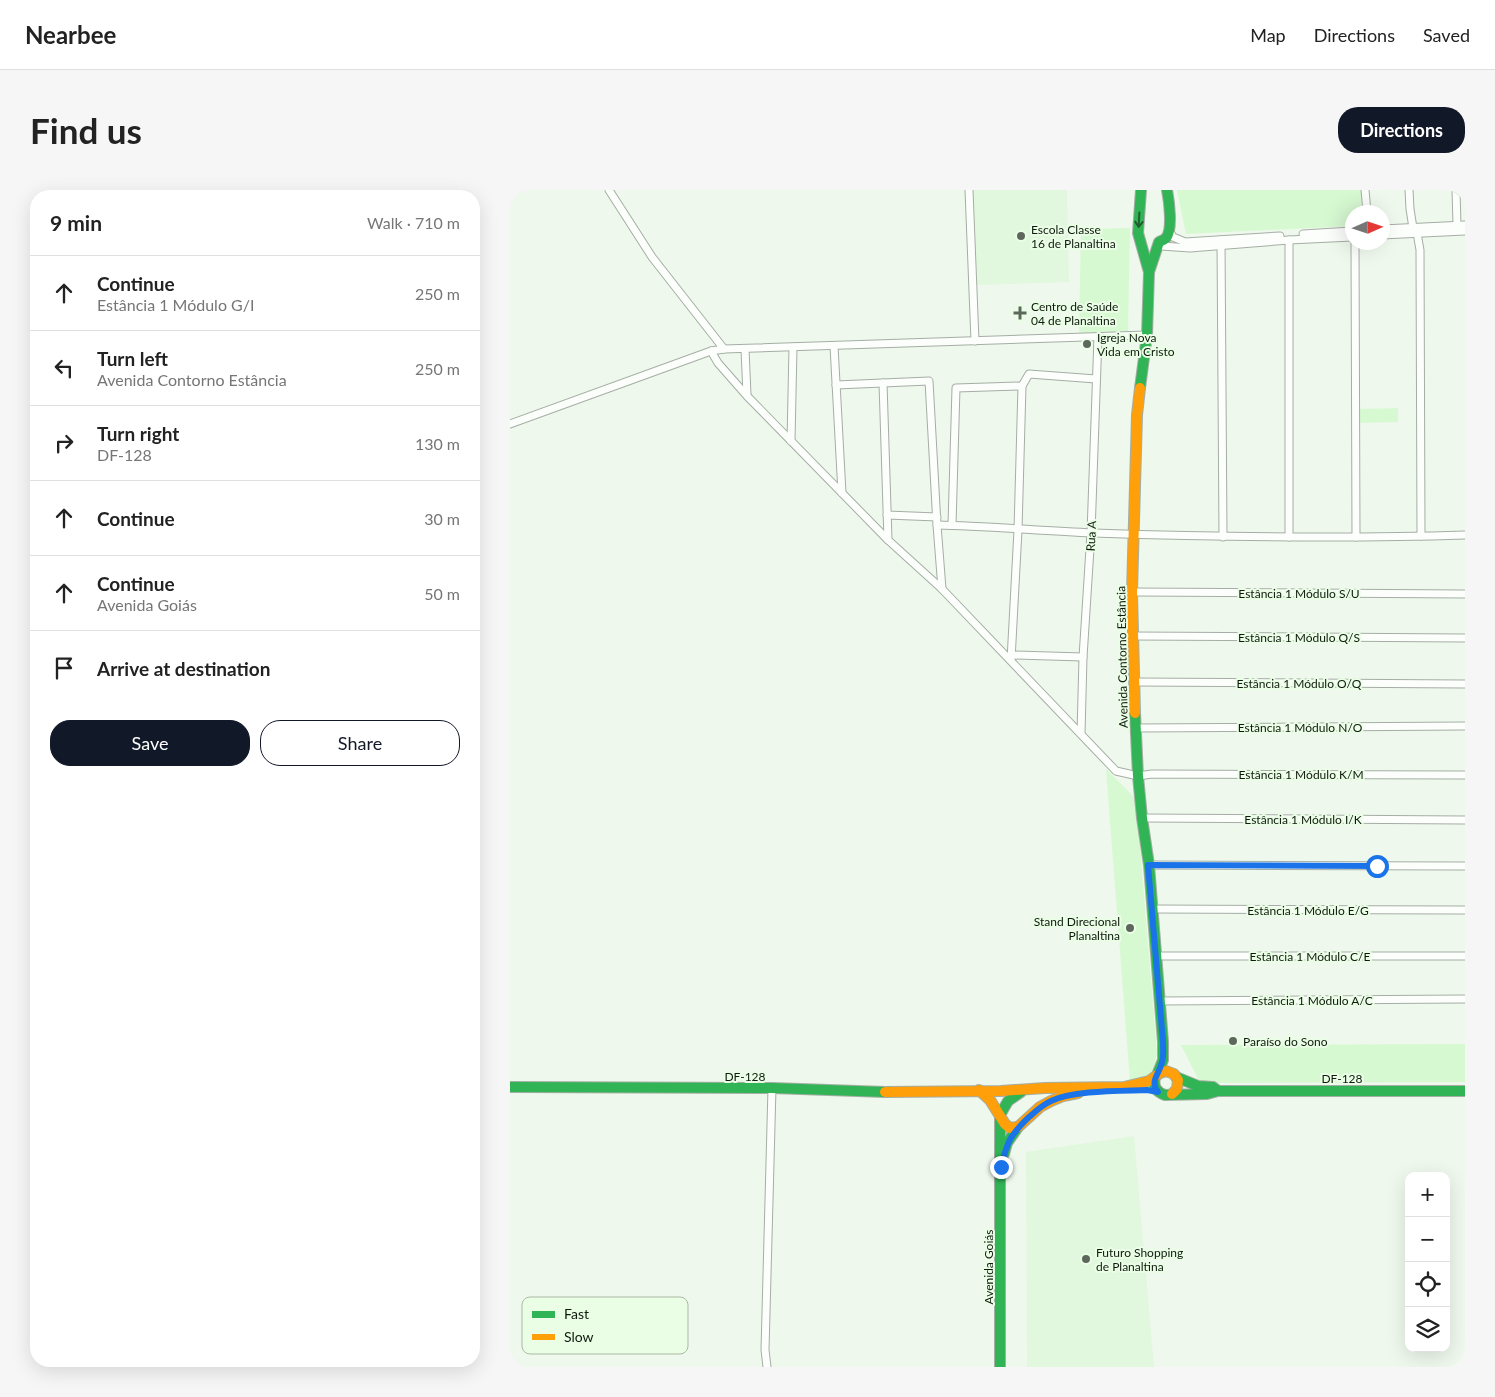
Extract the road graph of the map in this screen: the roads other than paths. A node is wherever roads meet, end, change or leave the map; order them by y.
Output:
1 (609, 190) edge
2 (969, 190) edge
3 (1366, 190) edge
4 (1409, 190) edge
5 (1456, 190) edge
6 (1143, 192) edge
7 (1166, 192) edge
8 (1367, 205) edge
9 (1461, 225) edge
10 (1390, 229) edge
11 (1169, 230) junction
12 (1415, 230) junction
13 (1465, 230) edge
14 (1345, 232) edge
15 (1390, 234) edge
16 (1345, 237) edge
17 (1289, 240) junction
18 (1141, 242) junction
19 (1159, 242) junction
20 (1222, 243) junction
21 (1355, 250) edge
22 (1149, 272) junction
23 (1147, 335) junction
24 (1098, 337) junction
25 (975, 341) junction
26 (834, 346) junction
27 (793, 347) junction
28 (724, 349) junction
29 (745, 349) junction
30 (710, 351) junction
31 (1096, 379) junction
32 (883, 383) junction
33 (836, 385) junction
34 (1022, 386) junction
35 (747, 396) junction
36 (510, 424) edge
37 (792, 441) junction
38 (842, 493) junction
39 (888, 515) junction
40 (937, 521) junction
41 (952, 525) junction
42 (1018, 530) junction
43 (1091, 533) junction
44 (1134, 534) junction
45 (1465, 535) edge
46 (1224, 536) junction
47 (1356, 536) junction
48 (1421, 536) junction
49 (1289, 537) junction
50 (888, 540) junction
51 (942, 589) junction
52 (1132, 592) junction
53 (1465, 594) edge
54 (1133, 636) junction
55 (1465, 638) edge
56 (1012, 657) junction
57 (1083, 657) junction
58 (1134, 682) junction
59 (1465, 684) edge
60 (1465, 726) edge
61 (1135, 728) junction
62 (1081, 734) junction
63 (1465, 775) edge
64 (1138, 776) junction
65 (1142, 818) junction
66 (1465, 820) edge
67 (1148, 865) junction
68 (1465, 866) edge
69 (1152, 909) junction
70 (1465, 910) edge
71 (1156, 956) junction
72 (1465, 956) edge
73 (1465, 999) edge
74 (1159, 1000) junction
75 (1163, 1042) junction
76 (1174, 1075) junction
77 (1156, 1076) junction
78 (510, 1087) edge
79 (772, 1088) junction
80 (1032, 1089) junction
81 (979, 1090) junction
82 (1218, 1091) junction
83 (1465, 1091) edge
84 (1158, 1092) junction
85 (1172, 1094) junction
86 (1040, 1107) junction
87 (1000, 1115) junction
88 (1018, 1127) junction
89 (1001, 1167) junction
90 (767, 1367) edge
91 (1000, 1367) edge

1 - 28 street
2 - 25 street
3 - 8 street
4 - 12 street
5 - 9 street
6 -> 18 main road, Avenida Contorno Estância
7 - 11 main road
9 - 12 street
10 - 12 street
11 - 19 main road, Avenida Contorno Estância
11 - 20 street
12 - 13 street
12 - 15 street
12 - 48 street
14 - 20 street
16 - 17 street
17 - 20 street
17 - 49 street
18 - 19 main road
18 - 22 main road, Avenida Contorno Estância
19 - 20 street
19 - 22 main road, Avenida Contorno Estância
20 - 46 street
21 - 47 street
22 - 23 main road, Avenida Contorno Estância
23 - 24 street
23 - 44 main road, Avenida Contorno Estância
24 - 25 street
24 - 31 street, Rua A
25 - 26 street
26 - 27 street
26 - 33 street
27 - 29 street
27 - 37 street
28 - 29 street
28 - 30 street
29 - 35 street
30 - 35 street
30 - 36 street
31 - 34 street
31 - 43 street, Rua A
32 - 33 street
32 - 39 street
32 - 40 street
33 - 38 street
34 - 41 street
34 - 42 street
35 - 37 street
37 - 38 street
38 - 50 street
39 - 40 street
39 - 50 street
40 - 41 street
40 - 51 street
41 - 42 street
42 - 43 street
42 - 56 street
43 - 44 street
43 - 57 street, Rua A
44 - 46 street
44 - 52 main road, Avenida Contorno Estância
45 - 48 street
46 - 49 street
47 - 48 street
47 - 49 street
50 - 51 street
51 - 56 street
52 - 53 street, Estância 1 Módulo S/U
52 - 54 main road, Avenida Contorno Estância
54 - 55 street, Estância 1 Módulo Q/S
54 - 58 main road, Avenida Contorno Estância
56 - 57 street
56 - 62 street
57 - 62 street, Rua A
58 - 59 street, Estância 1 Módulo O/Q
58 - 61 main road, Avenida Contorno Estância
60 - 61 street, Estância 1 Módulo N/O
61 - 64 main road, Avenida Contorno Estância
62 - 64 street
63 - 64 street, Estância 1 Módulo K/M
64 - 65 main road, Avenida Contorno Estância
65 - 66 street, Estância 1 Módulo I/K
65 - 67 main road, Avenida Contorno Estância
67 - 68 street
67 - 69 main road, Avenida Contorno Estância
69 - 70 street, Estância 1 Módulo E/G
69 - 71 main road, Avenida Contorno Estância
71 - 72 street, Estância 1 Módulo C/E
71 - 74 main road, Avenida Contorno Estância
73 - 74 street, Estância 1 Módulo A/C
74 - 75 main road, Avenida Contorno Estância
75 - 76 main road, Avenida Contorno Estância
75 - 77 main road, Avenida Contorno Estância
76 - 77 main road, DF-128
76 - 82 main road, DF-128 / DF-128
76 - 85 main road
77 - 80 main road, DF-128 / DF-128
77 - 84 main road
78 - 79 main road, DF-128 / DF-128
79 - 81 main road, DF-128 / DF-128
79 - 90 street
80 - 81 main road, DF-128 / DF-128
80 - 86 main road
80 - 87 main road
81 - 87 main road
82 - 83 main road, DF-128 / DF-128
82 - 85 main road, DF-128 / DF-128
84 - 85 main road, DF-128
84 - 86 main road, DF-128
86 - 88 main road, DF-128
87 - 88 main road
87 - 89 main road, Avenida Goiás
88 - 89 main road, Avenida Goiás
89 - 91 main road, Avenida Goiás

